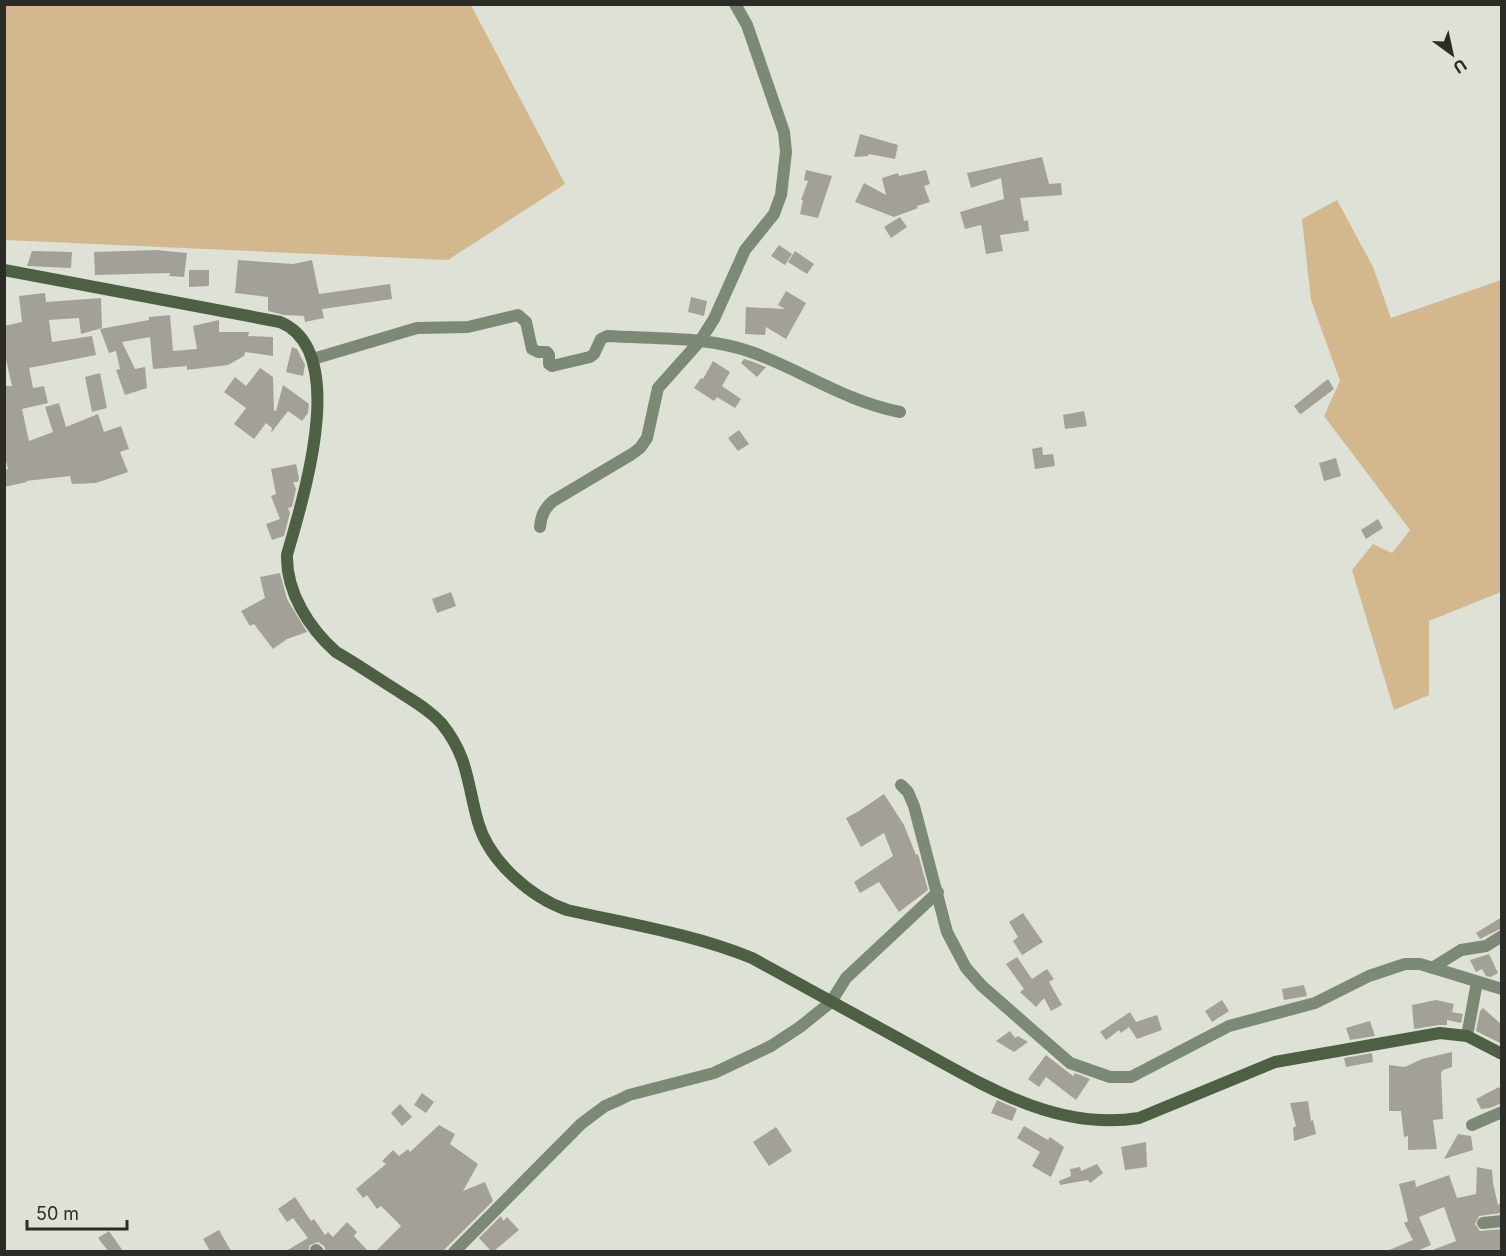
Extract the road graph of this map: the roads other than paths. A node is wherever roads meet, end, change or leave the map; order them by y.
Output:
1 (735, 4) edge
2 (4, 270) edge
3 (700, 341) junction
4 (313, 359) junction
5 (900, 412) dead end
6 (540, 527) dead end
7 (901, 785) dead end
8 (938, 892) junction
9 (1502, 936) edge
10 (1432, 968) junction
11 (1477, 982) junction
12 (1502, 990) edge
13 (831, 1002) junction
14 (1467, 1036) junction
15 (1502, 1054) edge
16 (1502, 1112) edge
17 (1472, 1125) dead end
18 (1502, 1221) edge
19 (1483, 1223) dead end
20 (454, 1251) edge

1 - 3 street
2 - 4 street
3 - 4 street
3 - 5 street
3 - 6 street
4 - 13 street
7 - 8 street
8 - 10 street
8 - 13 street
9 - 10 street
10 - 11 street
11 - 12 street
11 - 14 street
13 - 14 street
13 - 20 street
14 - 15 street
16 - 17 street
18 - 19 street

